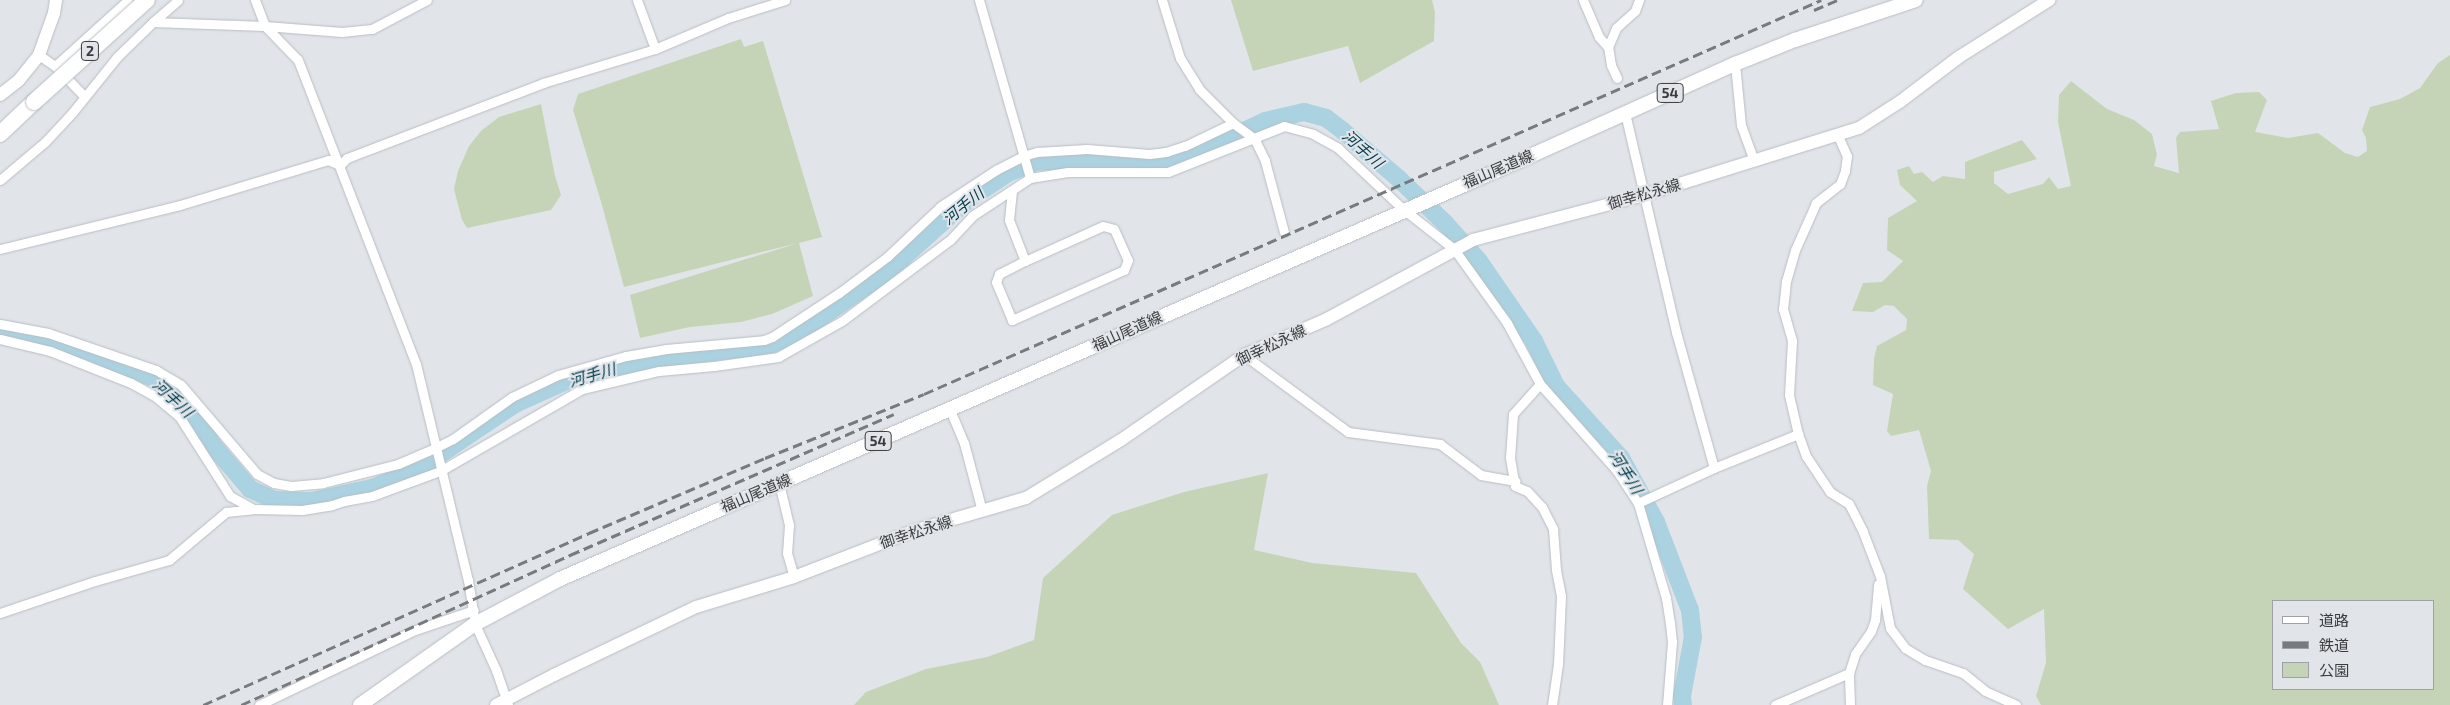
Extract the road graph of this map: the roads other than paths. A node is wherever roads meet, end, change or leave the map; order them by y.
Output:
1 (56, 0) edge
2 (128, 0) edge
3 (139, 0) edge
4 (147, 0) edge
5 (178, 0) edge
6 (255, 0) edge
7 (427, 0) edge
8 (637, 0) edge
9 (785, 0) edge
10 (979, 0) edge
11 (1162, 0) edge
12 (1583, 0) edge
13 (1639, 0) edge
14 (1916, 0) edge
15 (2049, 0) edge
16 (153, 22) junction
17 (265, 26) junction
18 (1608, 47) junction
19 (655, 49) junction
20 (38, 55) junction
21 (1735, 64) junction
22 (55, 66) junction
23 (1616, 78) dead end
24 (0, 96) edge
25 (84, 96) junction
26 (32, 100) junction
27 (1624, 113) junction
28 (1235, 124) junction
29 (0, 125) edge
30 (0, 134) edge
31 (1838, 136) junction
32 (1252, 137) junction
33 (1023, 157) junction
34 (1754, 161) junction
35 (340, 165) junction
36 (1030, 176) junction
37 (0, 180) edge
38 (1012, 191) junction
39 (1644, 195) junction
40 (1407, 208) junction
41 (1284, 232) dead end
42 (1461, 246) junction
43 (0, 249) edge
44 (1025, 261) junction
45 (0, 324) edge
46 (0, 338) edge
47 (1244, 355) junction
48 (1540, 384) junction
49 (950, 410) junction
50 (1798, 434) junction
51 (435, 450) junction
52 (1714, 468) junction
53 (440, 469) junction
54 (1514, 481) junction
55 (779, 484) junction
56 (1640, 502) junction
57 (253, 509) junction
58 (982, 511) junction
59 (1880, 576) junction
60 (794, 577) junction
61 (0, 613) edge
62 (475, 617) junction
63 (1849, 673) junction
64 (503, 703) edge
65 (259, 705) edge
66 (360, 705) edge
67 (1552, 705) edge
68 (1666, 705) edge
69 (1775, 705) edge
70 (1850, 705) edge
71 (2016, 705) edge

1 - 20 main road
2 - 22 street
3 - 26 highway, 2
4 - 26 highway, 2, bridge
5 - 16 street
6 - 17 street
7 - 17 street
8 - 19 street
9 - 19 street
10 - 33 street
11 - 28 street
12 - 18 street
13 - 18 street
14 - 21 main road, 福山尾道線 / 54
15 - 31 main road, 御幸松永線
16 - 17 street
16 - 25 street
17 - 35 street
18 - 23 street
19 - 35 street
20 - 22 street
20 - 24 main road
21 - 27 main road, 福山尾道線 / 54
21 - 34 street
22 - 25 street
25 - 37 street
26 - 29 highway, 2
26 - 30 highway, 2
27 - 39 street
27 - 40 main road, 福山尾道線 / 54
28 - 32 street
28 - 33 street
31 - 34 main road, 御幸松永線
31 - 50 street
32 - 36 street
32 - 40 street
32 - 41 street
33 - 36 street
33 - 51 street
34 - 39 main road, 御幸松永線
35 - 43 street
35 - 51 street
36 - 38 street
38 - 44 street
38 - 53 street
39 - 42 main road, 御幸松永線
39 - 52 street
40 - 42 street
40 - 49 main road, 福山尾道線 / 54
42 - 47 main road, 御幸松永線
42 - 48 street
44 - 44 street
45 - 51 street
46 - 57 street
47 - 54 street
47 - 58 main road, 御幸松永線
48 - 54 street
48 - 56 street
49 - 55 main road, 福山尾道線 / 54
49 - 58 street
50 - 52 street
50 - 59 street
51 - 53 street
52 - 56 street
53 - 57 street
53 - 62 street
54 - 67 street
55 - 60 street
55 - 62 main road, 福山尾道線 / 54
56 - 68 street
57 - 61 street
58 - 60 main road, 御幸松永線
59 - 63 street
59 - 71 street
60 - 64 main road, 御幸松永線
62 - 64 street
62 - 65 street
62 - 66 main road, 福山尾道線 / 54
63 - 69 street
63 - 70 street

